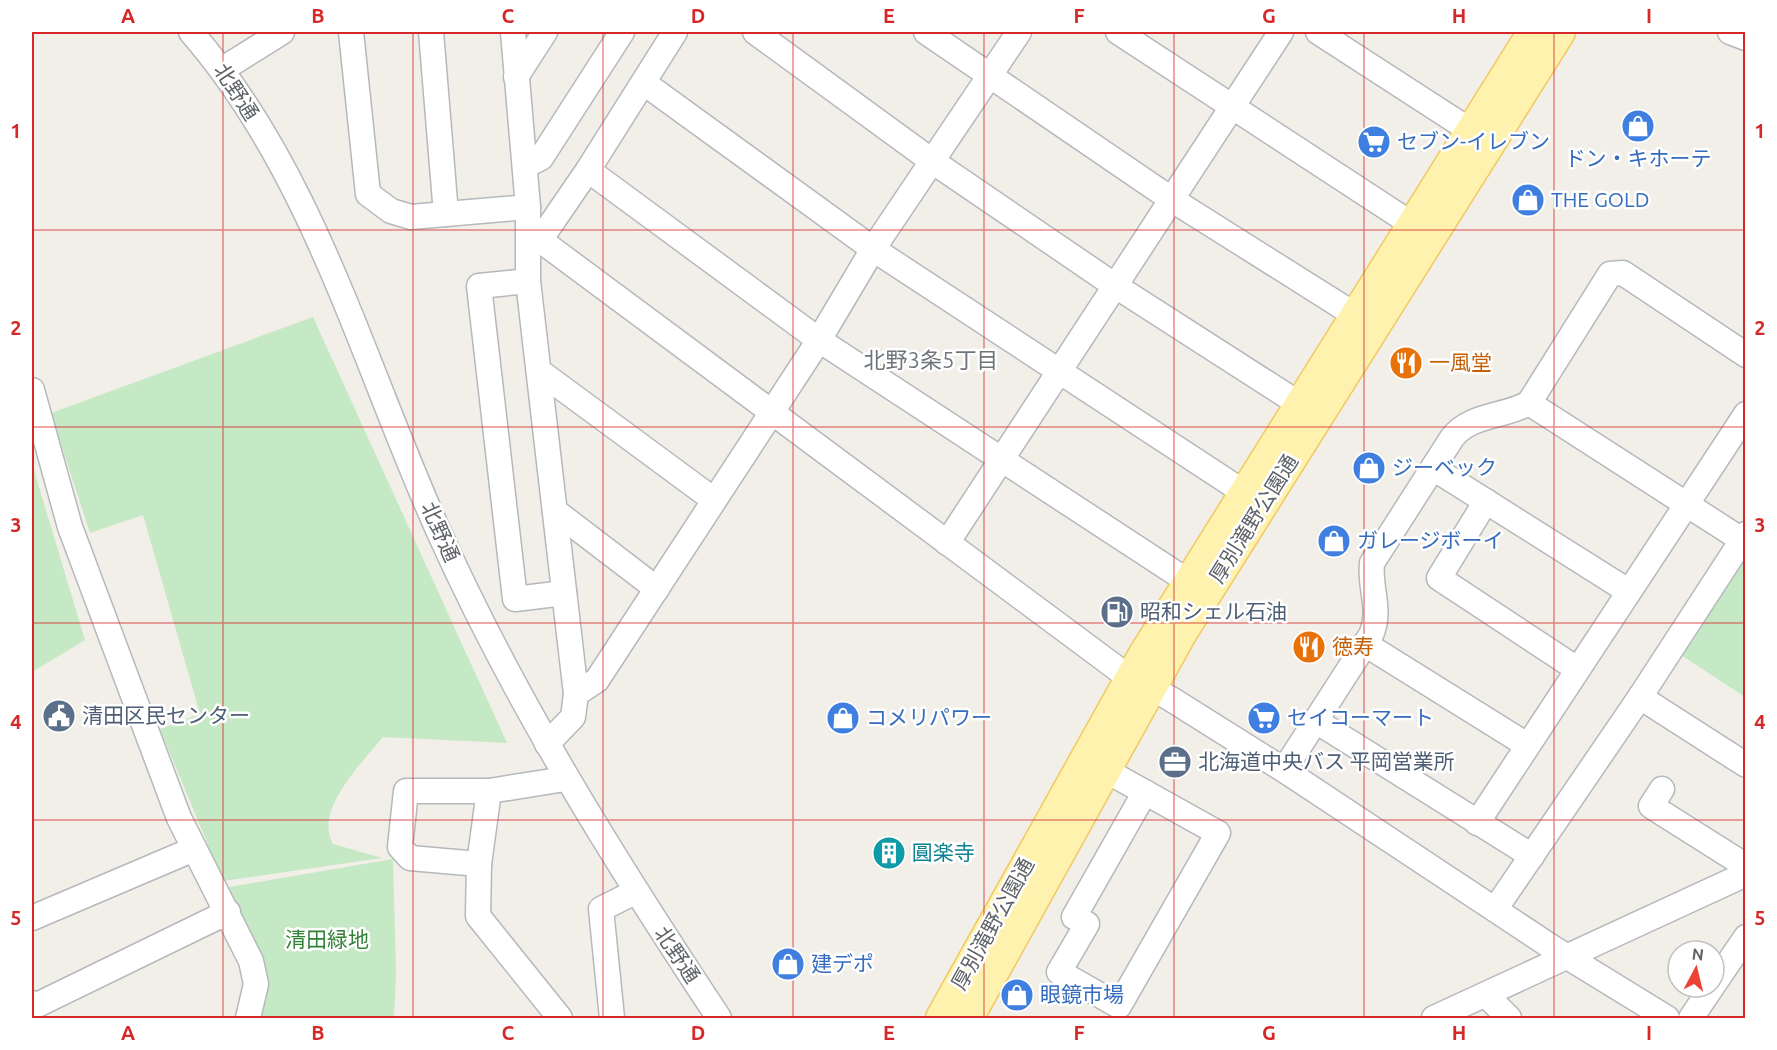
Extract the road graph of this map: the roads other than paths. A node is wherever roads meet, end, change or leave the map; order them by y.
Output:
1 (191, 32) edge
2 (282, 32) edge
3 (351, 32) edge
4 (431, 32) edge
5 (513, 32) edge
6 (545, 32) edge
7 (622, 32) edge
8 (675, 32) edge
9 (755, 32) edge
10 (926, 32) edge
11 (1019, 32) edge
12 (1118, 32) edge
13 (1281, 32) edge
14 (1318, 32) edge
15 (1730, 32) edge
16 (1537, 38) edge
17 (1746, 38) edge
18 (223, 69) junction
19 (516, 77) junction
20 (989, 77) junction
21 (644, 83) junction
22 (1232, 108) junction
23 (1471, 131) junction
24 (932, 161) junction
25 (525, 166) junction
26 (588, 170) junction
27 (1171, 199) junction
28 (528, 207) junction
29 (446, 214) junction
30 (1423, 231) junction
31 (535, 241) junction
32 (873, 249) junction
33 (528, 281) junction
34 (1114, 285) junction
35 (1355, 315) junction
36 (819, 340) junction
37 (1746, 355) edge
38 (539, 371) junction
39 (1059, 371) junction
40 (32, 390) edge
41 (1529, 403) junction
42 (1310, 411) junction
43 (771, 412) junction
44 (1746, 414) edge
45 (1002, 459) junction
46 (1433, 468) junction
47 (1245, 493) junction
48 (714, 500) junction
49 (1486, 501) junction
50 (1686, 504) junction
51 (555, 511) junction
52 (1744, 537) edge
53 (947, 543) junction
54 (1189, 582) junction
55 (657, 588) junction
56 (1628, 591) junction
57 (564, 593) junction
58 (1365, 644) junction
59 (1577, 669) junction
60 (1140, 683) junction
61 (576, 694) junction
62 (1640, 697) junction
63 (1316, 721) junction
64 (547, 744) junction
65 (1527, 745) junction
66 (1095, 764) junction
67 (1746, 765) edge
68 (1284, 770) junction
69 (565, 779) junction
70 (1662, 789) dead end
71 (489, 791) junction
72 (1145, 792) junction
73 (1477, 824) junction
74 (194, 849) junction
75 (1532, 856) junction
76 (479, 864) junction
77 (1746, 866) edge
78 (1746, 874) edge
79 (635, 892) junction
80 (1496, 908) junction
81 (228, 912) junction
82 (32, 918) edge
83 (1743, 947) edge
84 (1567, 956) junction
85 (1726, 969) edge
86 (1486, 995) junction
87 (1704, 999) edge
88 (32, 1003) edge
89 (248, 1018) edge
90 (560, 1018) edge
91 (612, 1018) edge
92 (719, 1018) edge
93 (941, 1018) edge
94 (968, 1018) edge
95 (1434, 1018) edge
96 (1509, 1018) edge
97 (1667, 1018) edge
98 (1691, 1018) edge

1 - 18 street, 北野通
2 - 18 street
3 - 29 street
4 - 29 street
5 - 19 street
6 - 19 street
7 - 25 street
8 - 21 street
9 - 24 street
10 - 20 street
11 - 20 street
12 - 22 street
13 - 22 street
14 - 23 street
15 - 17 street
16 - 23 main road, 厚別滝野公園通
16 - 30 main road, 厚別滝野公園通
18 - 64 street, 北野通
19 - 25 street
20 - 24 street
20 - 27 street
21 - 26 street
21 - 32 street
22 - 27 street
22 - 30 street
23 - 30 main road, 厚別滝野公園通
24 - 32 street
24 - 34 street
25 - 28 street
26 - 31 street
26 - 36 street
27 - 34 street
27 - 35 street
28 - 29 street
28 - 31 street
30 - 35 main road, 厚別滝野公園通
30 - 42 main road, 厚別滝野公園通
31 - 33 street
31 - 43 street
32 - 36 street
32 - 39 street
33 - 38 street
33 - 57 street
34 - 39 street
34 - 42 street
35 - 42 main road, 厚別滝野公園通
36 - 43 street
36 - 45 street
37 - 41 street
38 - 48 street
38 - 51 street
39 - 45 street
39 - 47 street
40 - 74 street
41 - 46 street
41 - 50 street
42 - 47 main road, 厚別滝野公園通
42 - 60 main road, 厚別滝野公園通
43 - 48 street
43 - 53 street
44 - 50 street
45 - 53 street
45 - 54 street
46 - 49 street
46 - 58 street
47 - 54 main road, 厚別滝野公園通
48 - 55 street
49 - 56 street
49 - 59 street
50 - 52 street
50 - 56 street
51 - 55 street
51 - 57 street
52 - 62 street
53 - 60 street
54 - 60 main road, 厚別滝野公園通
55 - 61 street
56 - 59 street
57 - 61 street
58 - 63 street
58 - 65 street
59 - 65 street
60 - 66 main road, 厚別滝野公園通
60 - 68 street
61 - 64 street
62 - 67 street
62 - 75 street
63 - 68 street
63 - 73 street
64 - 69 street, 北野通
65 - 73 street
66 - 72 street
66 - 93 main road, 厚別滝野公園通
66 - 94 main road, 厚別滝野公園通
68 - 80 street
69 - 71 street
69 - 79 street, 北野通
70 - 77 street
71 - 76 street
71 - 76 street
72 - 72 street
73 - 75 street
74 - 81 street
74 - 82 street
75 - 80 street
76 - 90 street
78 - 84 street
79 - 91 street
79 - 92 street, 北野通
80 - 84 street
81 - 88 street
81 - 89 street
83 - 85 street
84 - 86 street
84 - 97 street
86 - 95 street
86 - 96 street
87 - 98 street

